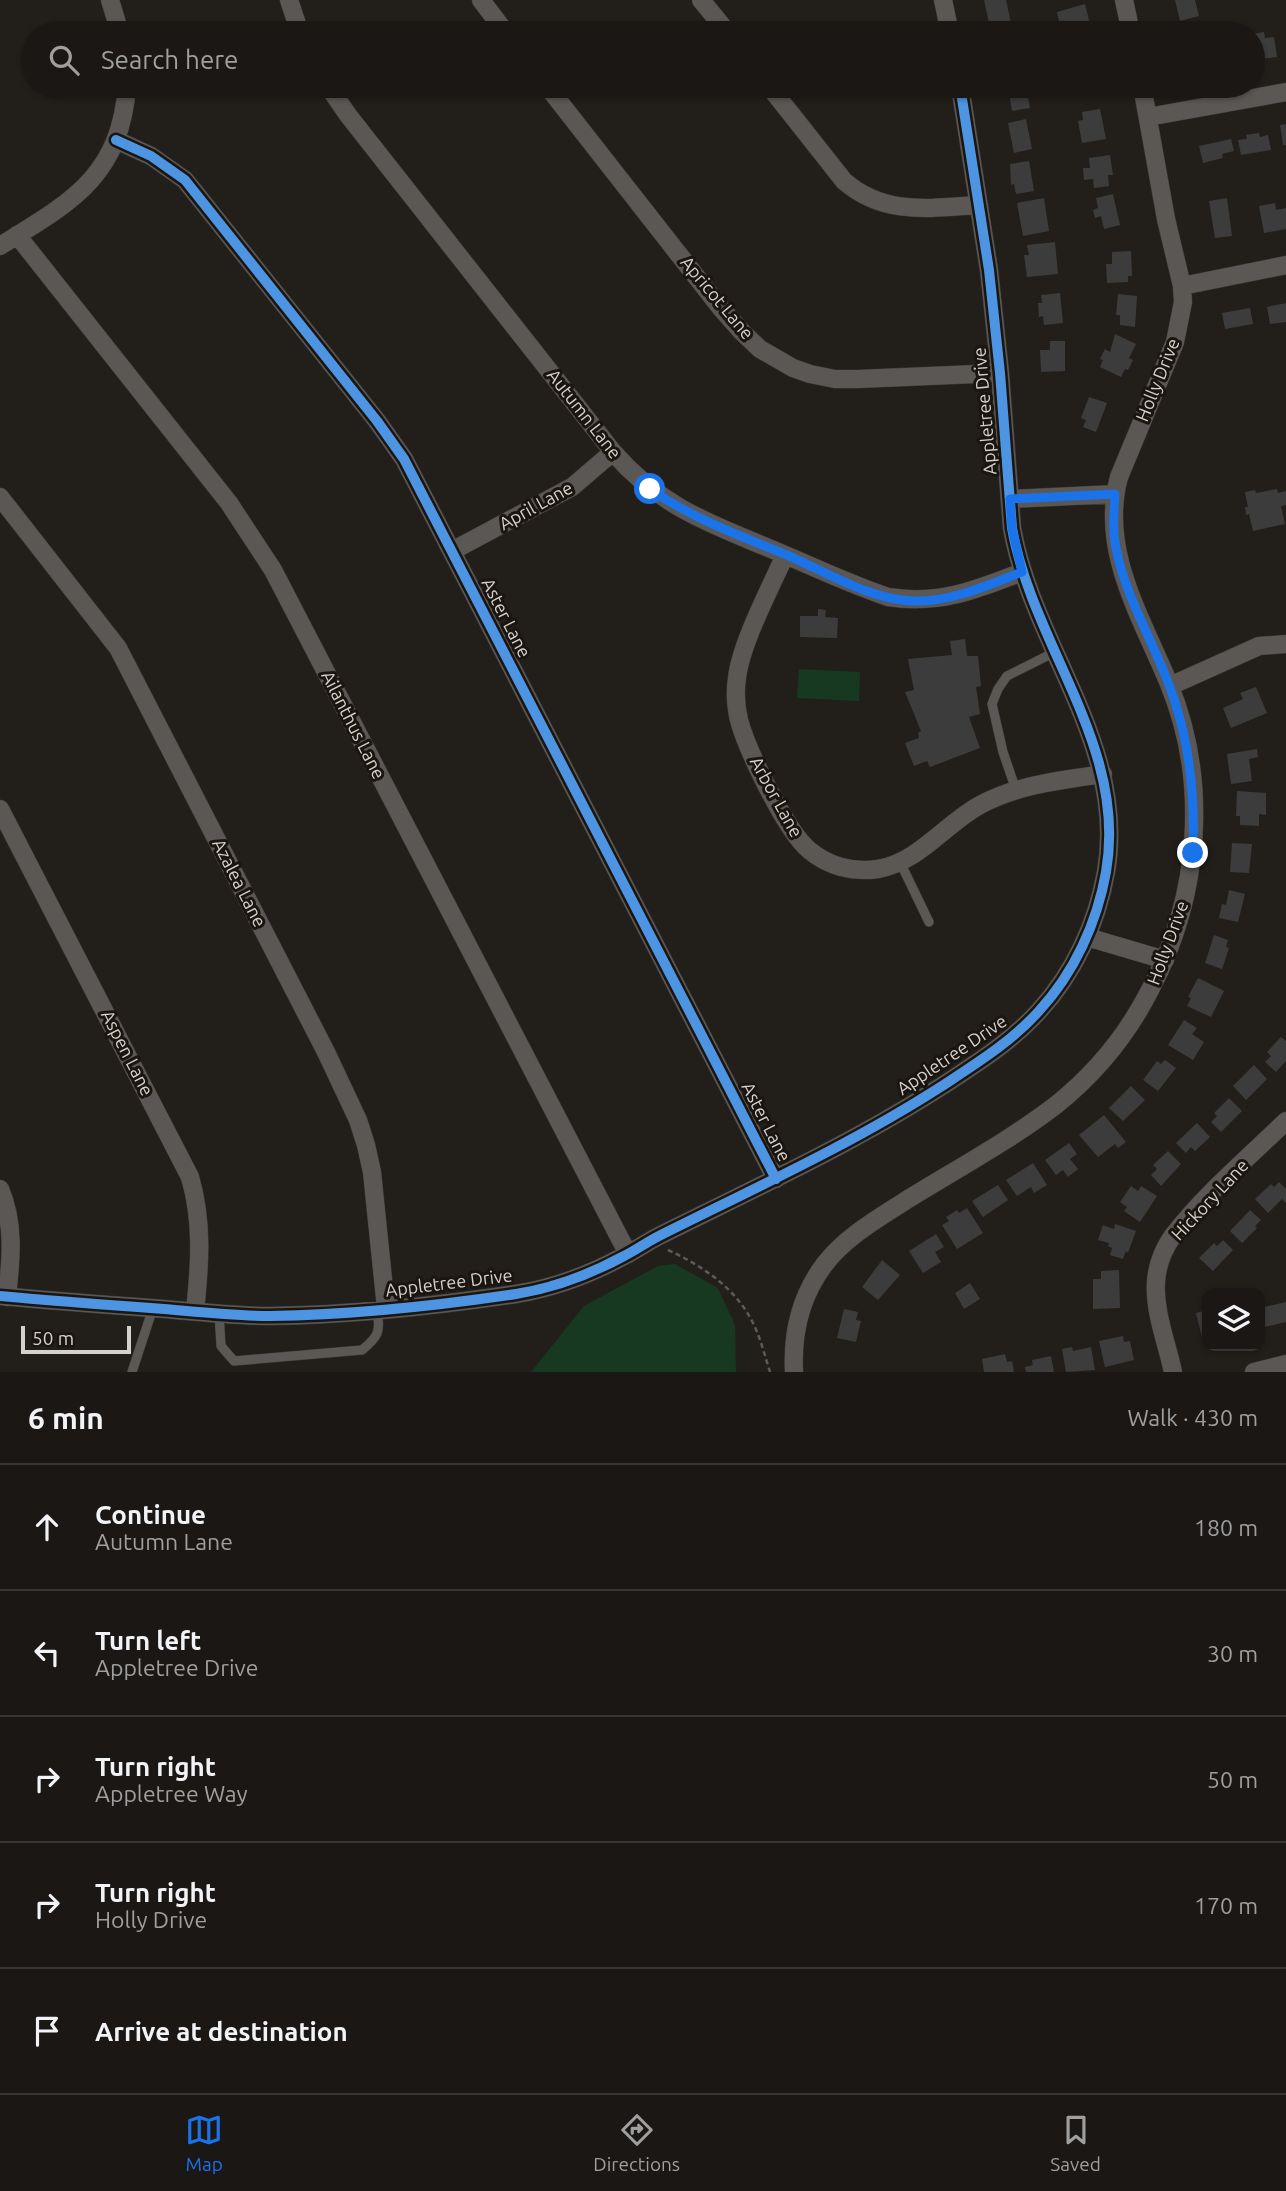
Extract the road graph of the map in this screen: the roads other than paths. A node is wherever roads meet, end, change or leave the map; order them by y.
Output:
1 (110, 0) edge
2 (289, 0) edge
3 (481, 0) edge
4 (701, 0) edge
5 (943, 0) edge
6 (1124, 0) edge
7 (116, 21) edge
8 (296, 21) edge
9 (497, 21) edge
10 (718, 21) edge
11 (947, 21) edge
12 (1128, 21) edge
13 (1286, 92) edge
14 (1265, 96) edge
15 (126, 98) edge
16 (336, 98) edge
17 (556, 98) edge
18 (778, 98) edge
19 (962, 98) edge
20 (1144, 98) edge
21 (1253, 98) edge
22 (1148, 117) junction
23 (117, 140) junction
24 (979, 205) junction
25 (18, 235) junction
26 (0, 246) edge
27 (1286, 265) edge
28 (1182, 286) junction
29 (1000, 373) junction
30 (614, 452) junction
31 (1115, 494) junction
32 (0, 497) edge
33 (1010, 499) junction
34 (452, 551) junction
35 (785, 555) junction
36 (1022, 572) junction
37 (1286, 644) edge
38 (1055, 652) junction
39 (1170, 686) junction
40 (1103, 774) junction
41 (1016, 790) junction
42 (0, 808) edge
43 (900, 862) junction
44 (929, 922) dead end
45 (1087, 937) junction
46 (1165, 960) junction
47 (1286, 1121) edge
48 (776, 1179) junction
49 (0, 1189) edge
50 (628, 1254) junction
51 (4, 1297) edge
52 (153, 1308) junction
53 (382, 1309) junction
54 (195, 1311) junction
55 (219, 1313) junction
56 (1286, 1364) edge
57 (132, 1372) edge
58 (794, 1372) edge
59 (1173, 1372) edge
60 (1254, 1372) edge

1 - 7 street
2 - 8 street
3 - 9 street
4 - 10 street
5 - 11 street
6 - 12 street
13 - 14 street
15 - 23 street
16 - 30 street, Autumn Lane
17 - 29 street, Apricot Lane
18 - 24 street
19 - 24 street, Appletree Drive
20 - 22 street, Holly Drive
21 - 22 street
22 - 28 street, Holly Drive
23 - 25 street
23 - 34 street, Aster Lane
24 - 29 street, Appletree Drive
25 - 26 street
25 - 50 street, Ailanthus Lane
27 - 28 street
28 - 31 street, Holly Drive
29 - 33 street, Appletree Drive
30 - 34 street, April Lane
30 - 35 street, Autumn Lane
31 - 33 street
31 - 39 street, Holly Drive
32 - 53 street, Azalea Lane
33 - 36 street, Appletree Drive
34 - 48 street, Aster Lane
35 - 36 street, Autumn Lane
35 - 43 street, Arbor Lane
36 - 38 street, Appletree Drive
37 - 39 street
38 - 40 street, Appletree Drive
38 - 41 lane
39 - 46 street, Holly Drive
40 - 41 street, Arbor Lane
40 - 45 street, Appletree Drive
41 - 43 street, Arbor Lane
42 - 54 street, Aspen Lane
43 - 44 lane
45 - 46 street
45 - 48 street, Appletree Drive
46 - 58 street, Holly Drive
47 - 59 street, Hickory Lane
48 - 50 street, Appletree Drive
49 - 51 street
50 - 53 street, Appletree Drive
51 - 52 street, Appletree Drive
52 - 54 street, Appletree Drive
52 - 57 lane
53 - 55 street, Appletree Drive
53 - 55 lane
54 - 55 street, Appletree Drive
56 - 60 street

